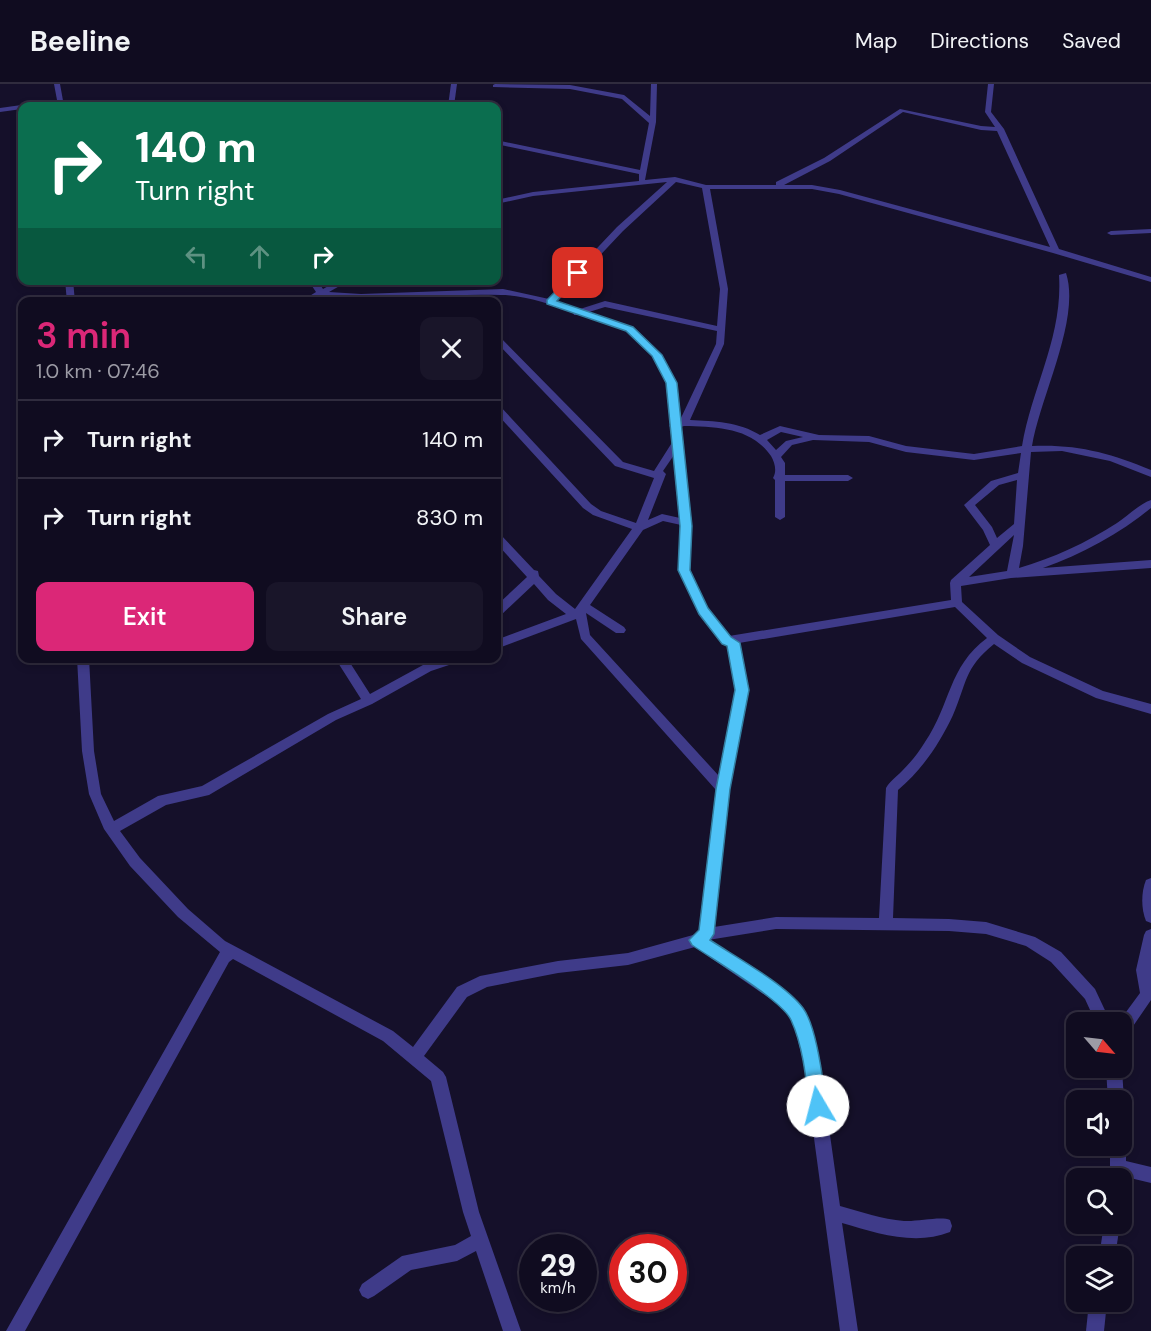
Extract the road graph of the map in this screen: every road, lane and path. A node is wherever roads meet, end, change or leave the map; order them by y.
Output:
1 (57, 84) edge
2 (454, 84) edge
3 (654, 84) edge
4 (992, 84) edge
5 (495, 87) dead end
6 (60, 102) edge
7 (452, 102) edge
8 (18, 108) edge
9 (0, 110) edge
10 (653, 122) junction
11 (1000, 129) junction
12 (501, 143) edge
13 (644, 173) junction
14 (675, 179) junction
15 (641, 183) junction
16 (706, 187) junction
17 (767, 188) junction
18 (501, 201) edge
19 (1151, 231) edge
20 (1111, 233) dead end
21 (1056, 251) junction
22 (1063, 275) dead end
23 (1151, 280) edge
24 (340, 285) edge
25 (499, 285) edge
26 (503, 292) junction
27 (326, 297) edge
28 (468, 297) edge
29 (551, 302) junction
30 (577, 313) junction
31 (721, 330) junction
32 (501, 341) edge
33 (501, 412) edge
34 (679, 424) junction
35 (819, 438) junction
36 (760, 439) junction
37 (678, 441) junction
38 (1027, 450) junction
39 (776, 456) junction
40 (1151, 474) edge
41 (656, 475) junction
42 (1023, 476) junction
43 (778, 478) junction
44 (848, 478) dead end
45 (1151, 503) edge
46 (780, 517) dead end
47 (685, 523) junction
48 (1018, 526) junction
49 (639, 528) junction
50 (501, 541) edge
51 (995, 544) junction
52 (1151, 564) edge
53 (534, 574) junction
54 (1012, 574) junction
55 (955, 583) junction
56 (957, 603) junction
57 (501, 608) edge
58 (579, 610) junction
59 (620, 630) dead end
60 (994, 638) junction
61 (726, 641) junction
62 (501, 643) edge
63 (83, 663) edge
64 (344, 663) edge
65 (442, 663) edge
66 (369, 701) junction
67 (1151, 709) edge
68 (723, 789) junction
69 (111, 829) junction
70 (1151, 884) edge
71 (1151, 917) edge
72 (886, 925) junction
73 (1151, 935) edge
74 (702, 937) junction
75 (232, 952) junction
76 (1147, 972) edge
77 (1099, 1012) edge
78 (1132, 1016) edge
79 (415, 1057) junction
80 (1132, 1174) edge
81 (1151, 1175) edge
82 (833, 1212) junction
83 (944, 1226) dead end
84 (480, 1240) junction
85 (368, 1290) dead end
86 (1097, 1312) edge
87 (15, 1331) edge
88 (512, 1331) edge
89 (849, 1331) edge
90 (1095, 1331) edge

1 - 6 street
2 - 7 street
3 - 10 street
4 - 11 street
5 - 10 street
8 - 9 street
10 - 13 street
11 - 17 street
11 - 21 street
12 - 13 street
13 - 15 street
14 - 15 street
14 - 16 street
14 - 29 street
15 - 18 street
16 - 17 street
16 - 31 street
17 - 21 street
19 - 20 street
21 - 23 street
22 - 38 street
24 - 27 street
25 - 26 street
26 - 28 street
26 - 29 street
29 - 30 street
30 - 31 street
30 - 34 street
31 - 34 street
32 - 41 street
33 - 49 street
34 - 36 street
34 - 37 street
35 - 36 street
35 - 38 street
35 - 39 street
36 - 39 street
37 - 41 street
37 - 47 street
38 - 40 street
38 - 42 street
39 - 43 street
41 - 49 street
42 - 48 street
42 - 51 street
43 - 44 street
43 - 46 street
45 - 54 street
47 - 49 street
47 - 61 street
48 - 51 street
48 - 54 street
49 - 58 street
50 - 53 street
51 - 55 street
52 - 54 street
53 - 57 street
53 - 58 street
54 - 55 street
55 - 56 street
56 - 60 street
56 - 61 street
58 - 59 street
58 - 62 street
58 - 68 street
60 - 67 street
60 - 72 street
61 - 68 street
63 - 69 street
64 - 66 street
65 - 66 street
66 - 69 street
68 - 74 street
69 - 75 street
70 - 71 street
72 - 74 street
72 - 77 street
73 - 76 street
74 - 79 street
74 - 82 street
75 - 79 street
75 - 87 street
76 - 78 street
79 - 84 street
80 - 81 street
82 - 83 street
82 - 89 street
84 - 85 street
84 - 88 street
86 - 90 street

